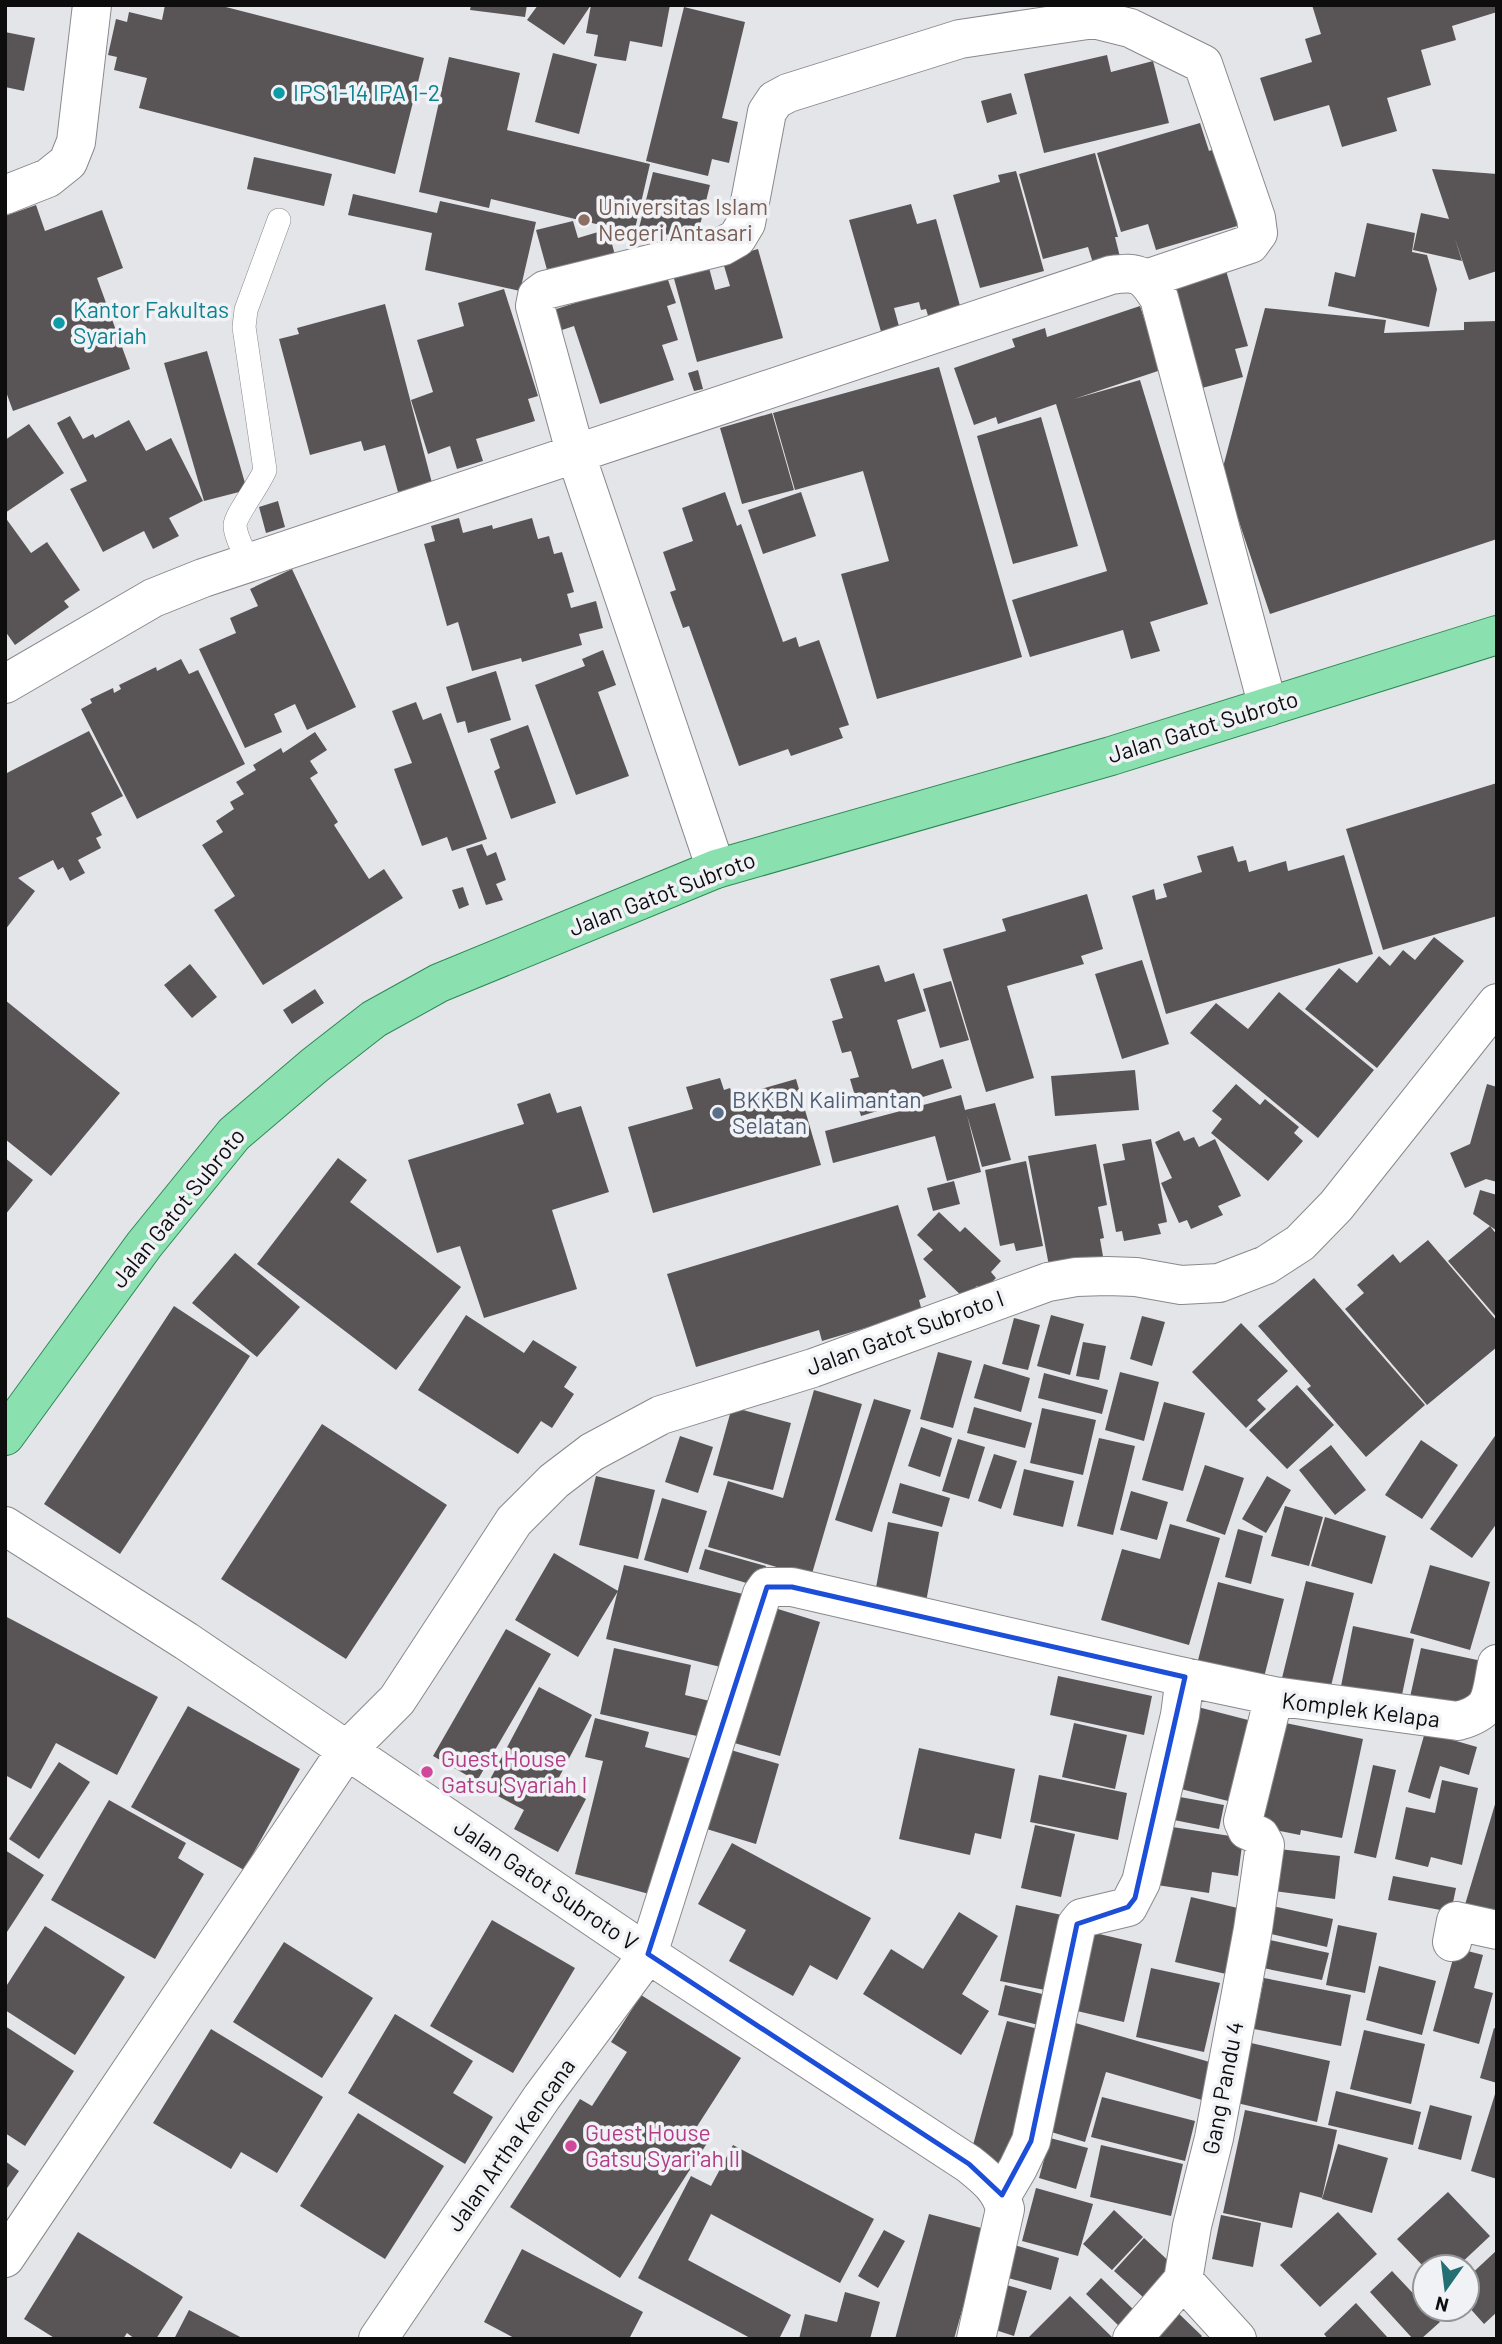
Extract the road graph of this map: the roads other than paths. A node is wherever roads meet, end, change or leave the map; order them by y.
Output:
1 (92, 5) edge
2 (5, 195) edge
3 (279, 220) dead end
4 (1146, 279) junction
5 (576, 455) junction
6 (249, 563) junction
7 (1497, 635) edge
8 (5, 684) edge
9 (1268, 706) junction
10 (716, 869) junction
11 (1497, 1003) edge
12 (5, 1436) edge
13 (5, 1526) edge
14 (1497, 1664) edge
15 (1185, 1677) junction
16 (1274, 1696) junction
17 (346, 1751) junction
18 (1258, 1895) joint
19 (1497, 1930) edge
20 (1452, 1942) dead end
21 (648, 1954) junction
22 (1003, 2202) junction
23 (5, 2258) edge
24 (1183, 2280) junction
25 (378, 2339) edge
26 (976, 2339) edge
27 (1132, 2339) edge
28 (1237, 2339) edge

1 - 2 street
3 - 6 lane
4 - 5 street
4 - 5 street
4 - 9 street
5 - 6 street
5 - 10 street
6 - 8 street
7 - 9 main road, Jalan Gatot Subroto
9 - 10 main road, Jalan Gatot Subroto
10 - 12 main road, Jalan Gatot Subroto
11 - 17 street, Jalan Gatot Subroto I
13 - 17 street, Jalan Gatot Subroto V
14 - 16 street, Komplek Kelapa
15 - 16 street
15 - 21 street, Jalan Artha Kencana
15 - 22 street
16 - 18 street, Komplek Kelapa
17 - 21 street, Jalan Gatot Subroto V
17 - 23 street, Jalan Gatot Subroto I
18 - 24 street, Gang Pandu 4
19 - 20 street
21 - 22 street, Jalan Gatot Subroto V
21 - 25 street, Jalan Artha Kencana
22 - 26 street
24 - 27 street
24 - 28 street

